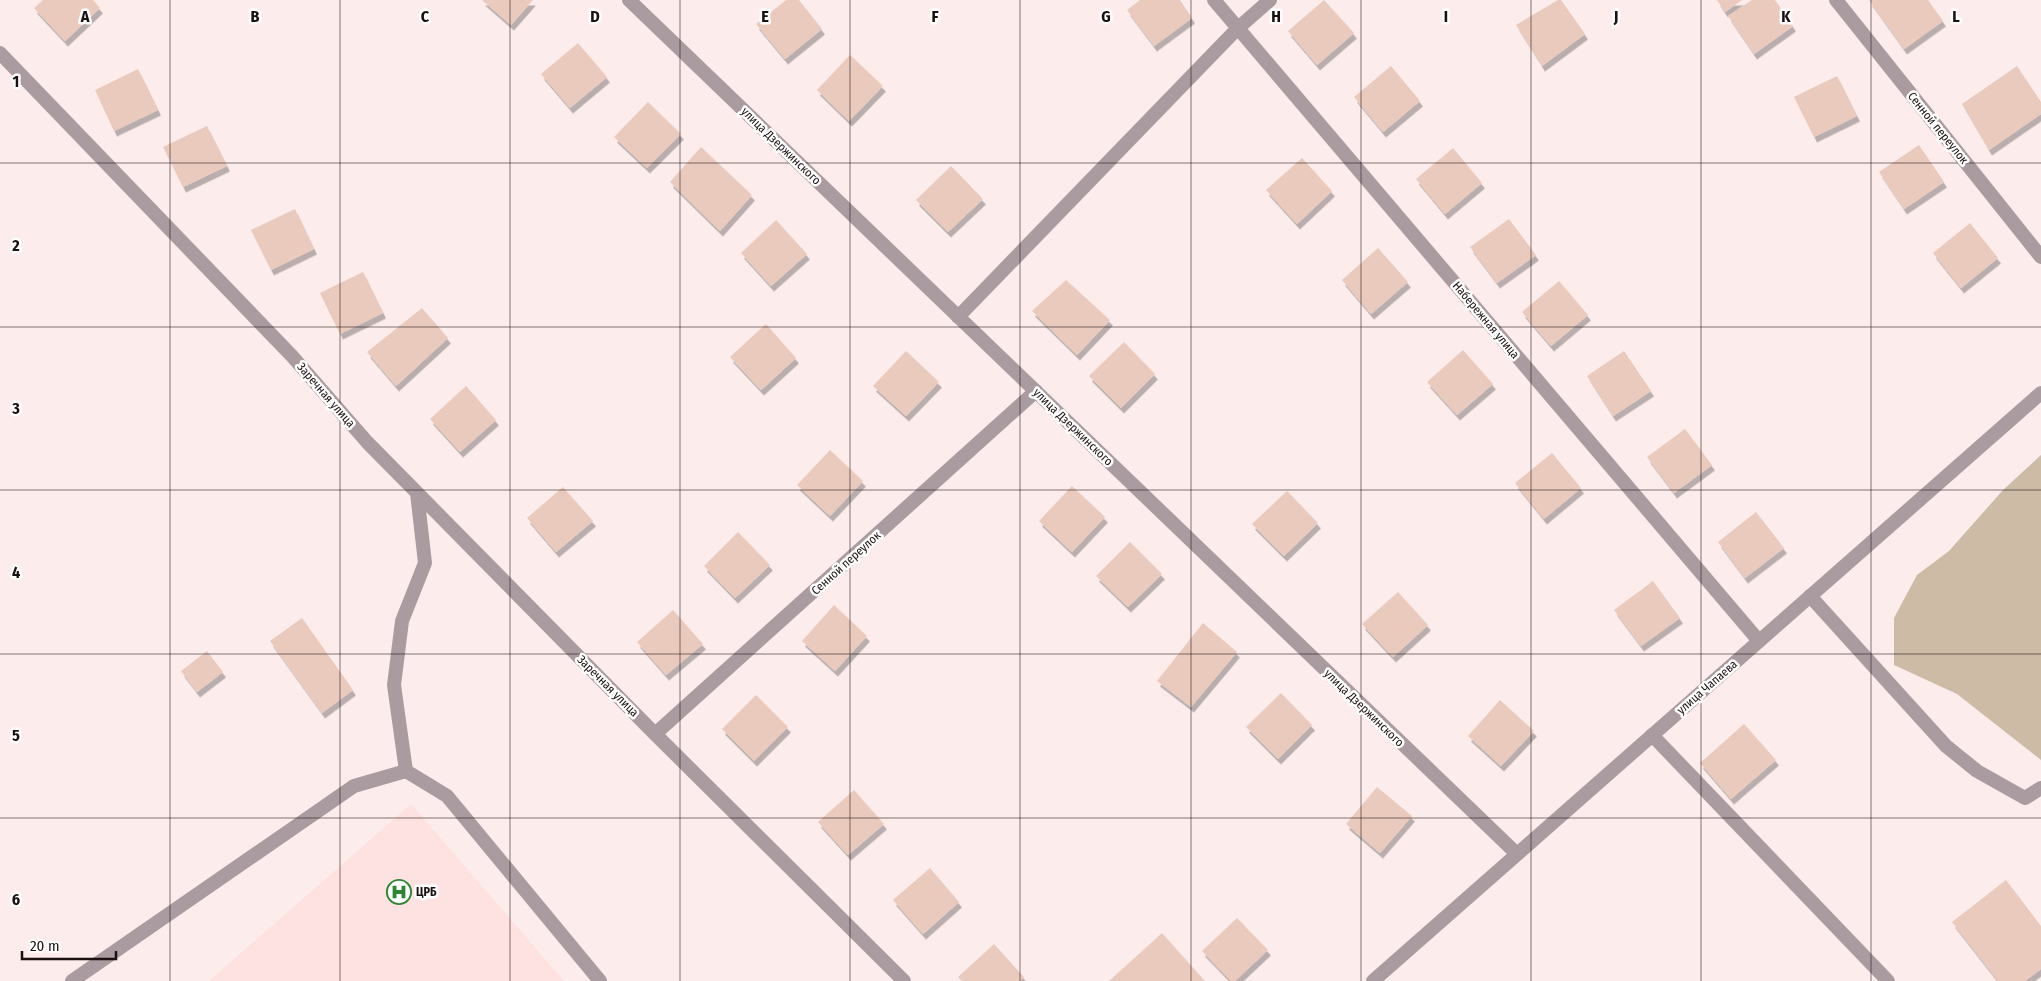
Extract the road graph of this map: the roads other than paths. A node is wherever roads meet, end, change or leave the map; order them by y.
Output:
1 (629, 0) edge
2 (1214, 0) edge
3 (1270, 0) edge
4 (1836, 0) edge
5 (1237, 28) junction
6 (0, 53) edge
7 (2041, 257) edge
8 (958, 317) junction
9 (1036, 391) junction
10 (2041, 392) edge
11 (417, 493) junction
12 (1810, 596) junction
13 (1759, 640) junction
14 (655, 734) junction
15 (1652, 735) junction
16 (406, 772) junction
17 (2041, 788) edge
18 (1516, 854) junction
19 (72, 981) edge
20 (600, 981) edge
21 (904, 981) edge
22 (1373, 981) edge
23 (1888, 981) edge

1 - 8 street, улица Дзержинского
2 - 5 street, Набережная улица
3 - 5 street
4 - 7 street, Сенной переулок
5 - 8 street
5 - 13 street, Набережная улица
6 - 11 street, Заречная улица
8 - 9 street, улица Дзержинского
9 - 14 street, Сенной переулок
9 - 18 street, улица Дзержинского
10 - 12 street, улица Чапаева
11 - 14 street, Заречная улица
11 - 16 street
12 - 13 street, улица Чапаева
12 - 17 street
13 - 15 street, улица Чапаева
14 - 21 street, Заречная улица
15 - 18 street, улица Чапаева
15 - 23 street
16 - 19 street
16 - 20 street
18 - 22 street, улица Чапаева

